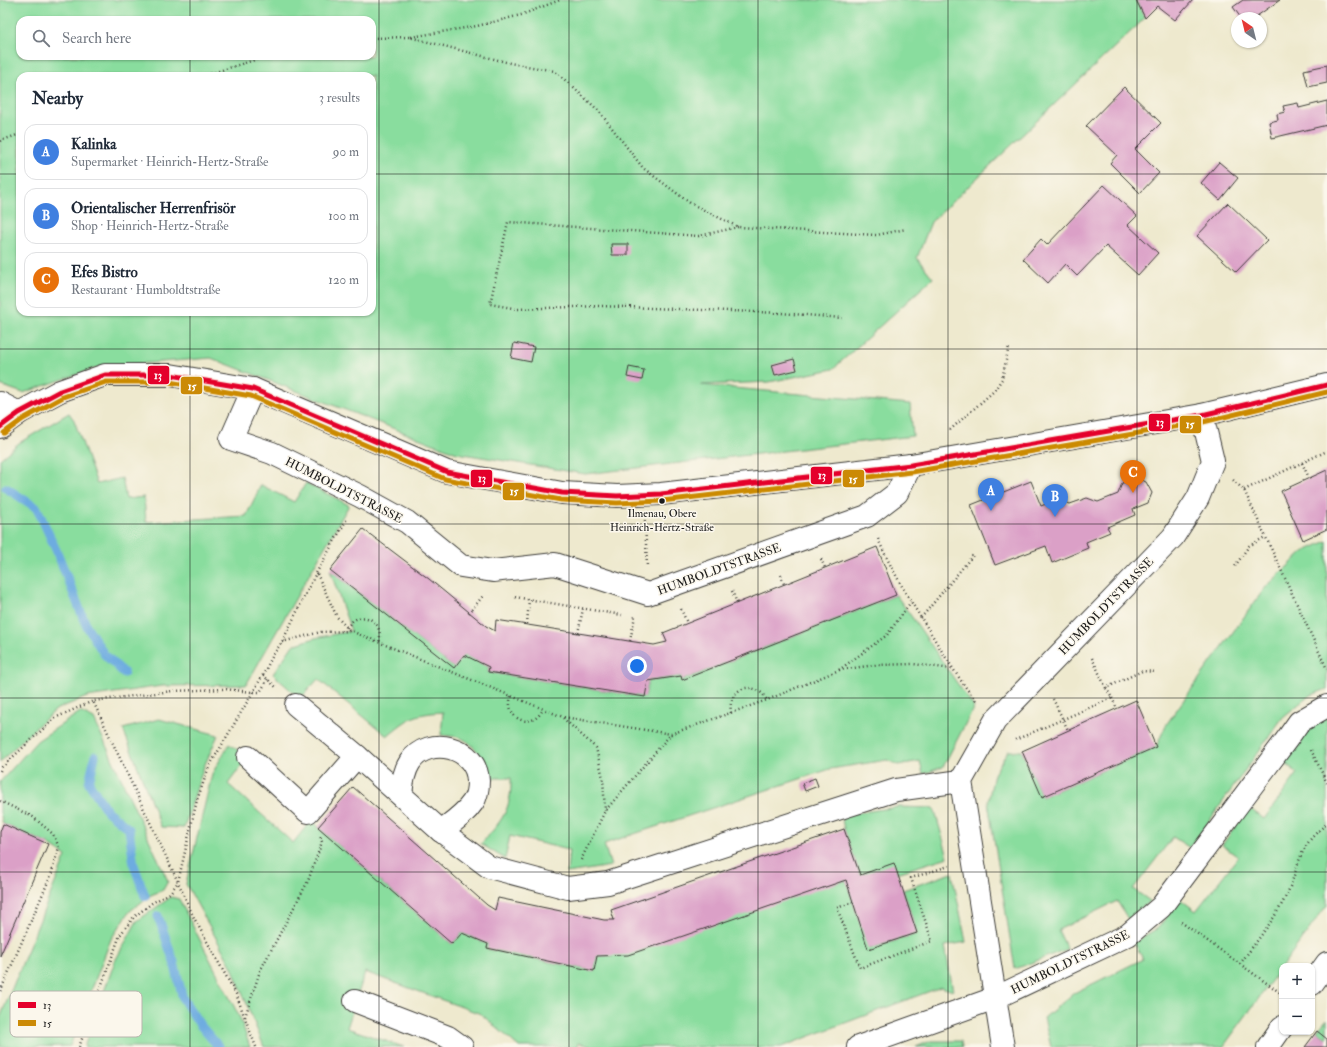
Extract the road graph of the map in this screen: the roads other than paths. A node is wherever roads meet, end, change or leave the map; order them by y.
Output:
1 (1327, 385) edge
2 (253, 389) junction
3 (9, 408) edge
4 (1202, 415) junction
5 (0, 427) edge
6 (911, 465) junction
7 (296, 705) dead end
8 (1327, 706) edge
9 (356, 756) junction
10 (248, 757) dead end
11 (961, 781) junction
12 (402, 795) junction
13 (441, 831) junction
14 (1327, 963) edge
15 (1315, 980) edge
16 (995, 998) junction
17 (355, 1001) dead end
18 (1279, 1031) edge
19 (462, 1047) edge
20 (858, 1047) edge
21 (1003, 1047) edge
22 (1268, 1047) edge

1 - 4 street
2 - 3 street
2 - 6 street
2 - 6 street, HUMBOLDTSTRASSE
3 - 5 street
4 - 6 street
4 - 11 street, HUMBOLDTSTRASSE
7 - 9 street
8 - 16 street, HUMBOLDTSTRASSE
9 - 10 street
9 - 12 street
11 - 13 street
11 - 16 street, HUMBOLDTSTRASSE
12 - 13 street
12 - 13 street
14 - 15 street
16 - 20 street, HUMBOLDTSTRASSE
16 - 21 street, HUMBOLDTSTRASSE
17 - 19 street
18 - 22 street

